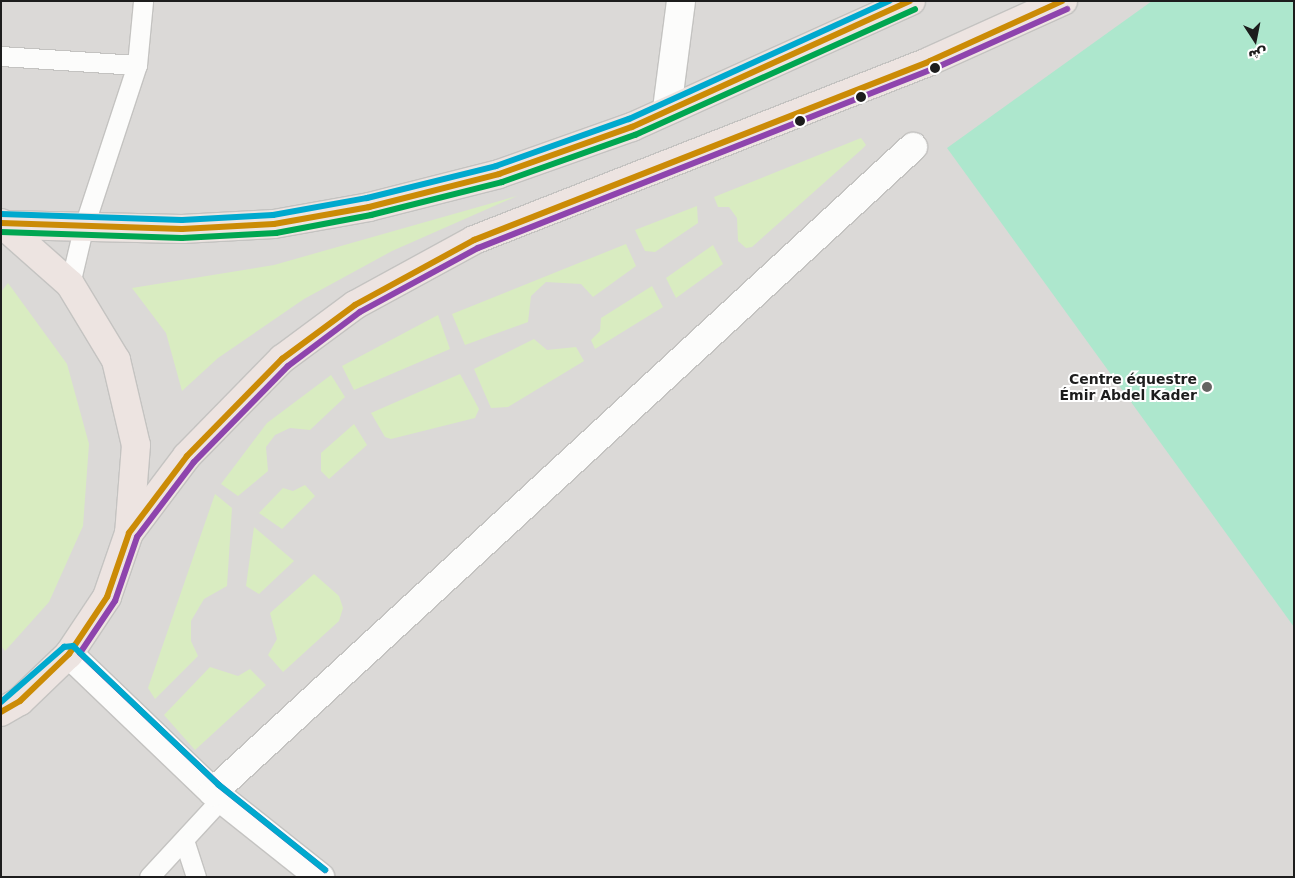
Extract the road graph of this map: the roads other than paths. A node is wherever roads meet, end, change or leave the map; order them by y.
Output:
1 (142, 1) edge
2 (681, 1) edge
3 (911, 1) edge
4 (1064, 1) edge
5 (1, 56) edge
6 (137, 65) junction
7 (667, 109) junction
8 (913, 147) dead end
9 (3, 224) edge
10 (83, 229) junction
11 (70, 284) junction
12 (129, 533) junction
13 (69, 654) junction
14 (1, 712) edge
15 (217, 796) junction
16 (184, 840) junction
17 (149, 877) edge
18 (196, 877) edge
19 (320, 877) edge

1 - 6 lane
2 - 7 street
3 - 7 highway
4 - 12 highway
5 - 6 lane
6 - 10 lane
7 - 10 highway
8 - 15 street
9 - 10 highway
9 - 11 highway
10 - 11 lane
11 - 12 highway
12 - 13 highway
13 - 14 highway
13 - 15 street
15 - 16 lane
15 - 19 street
16 - 17 lane
16 - 18 lane

